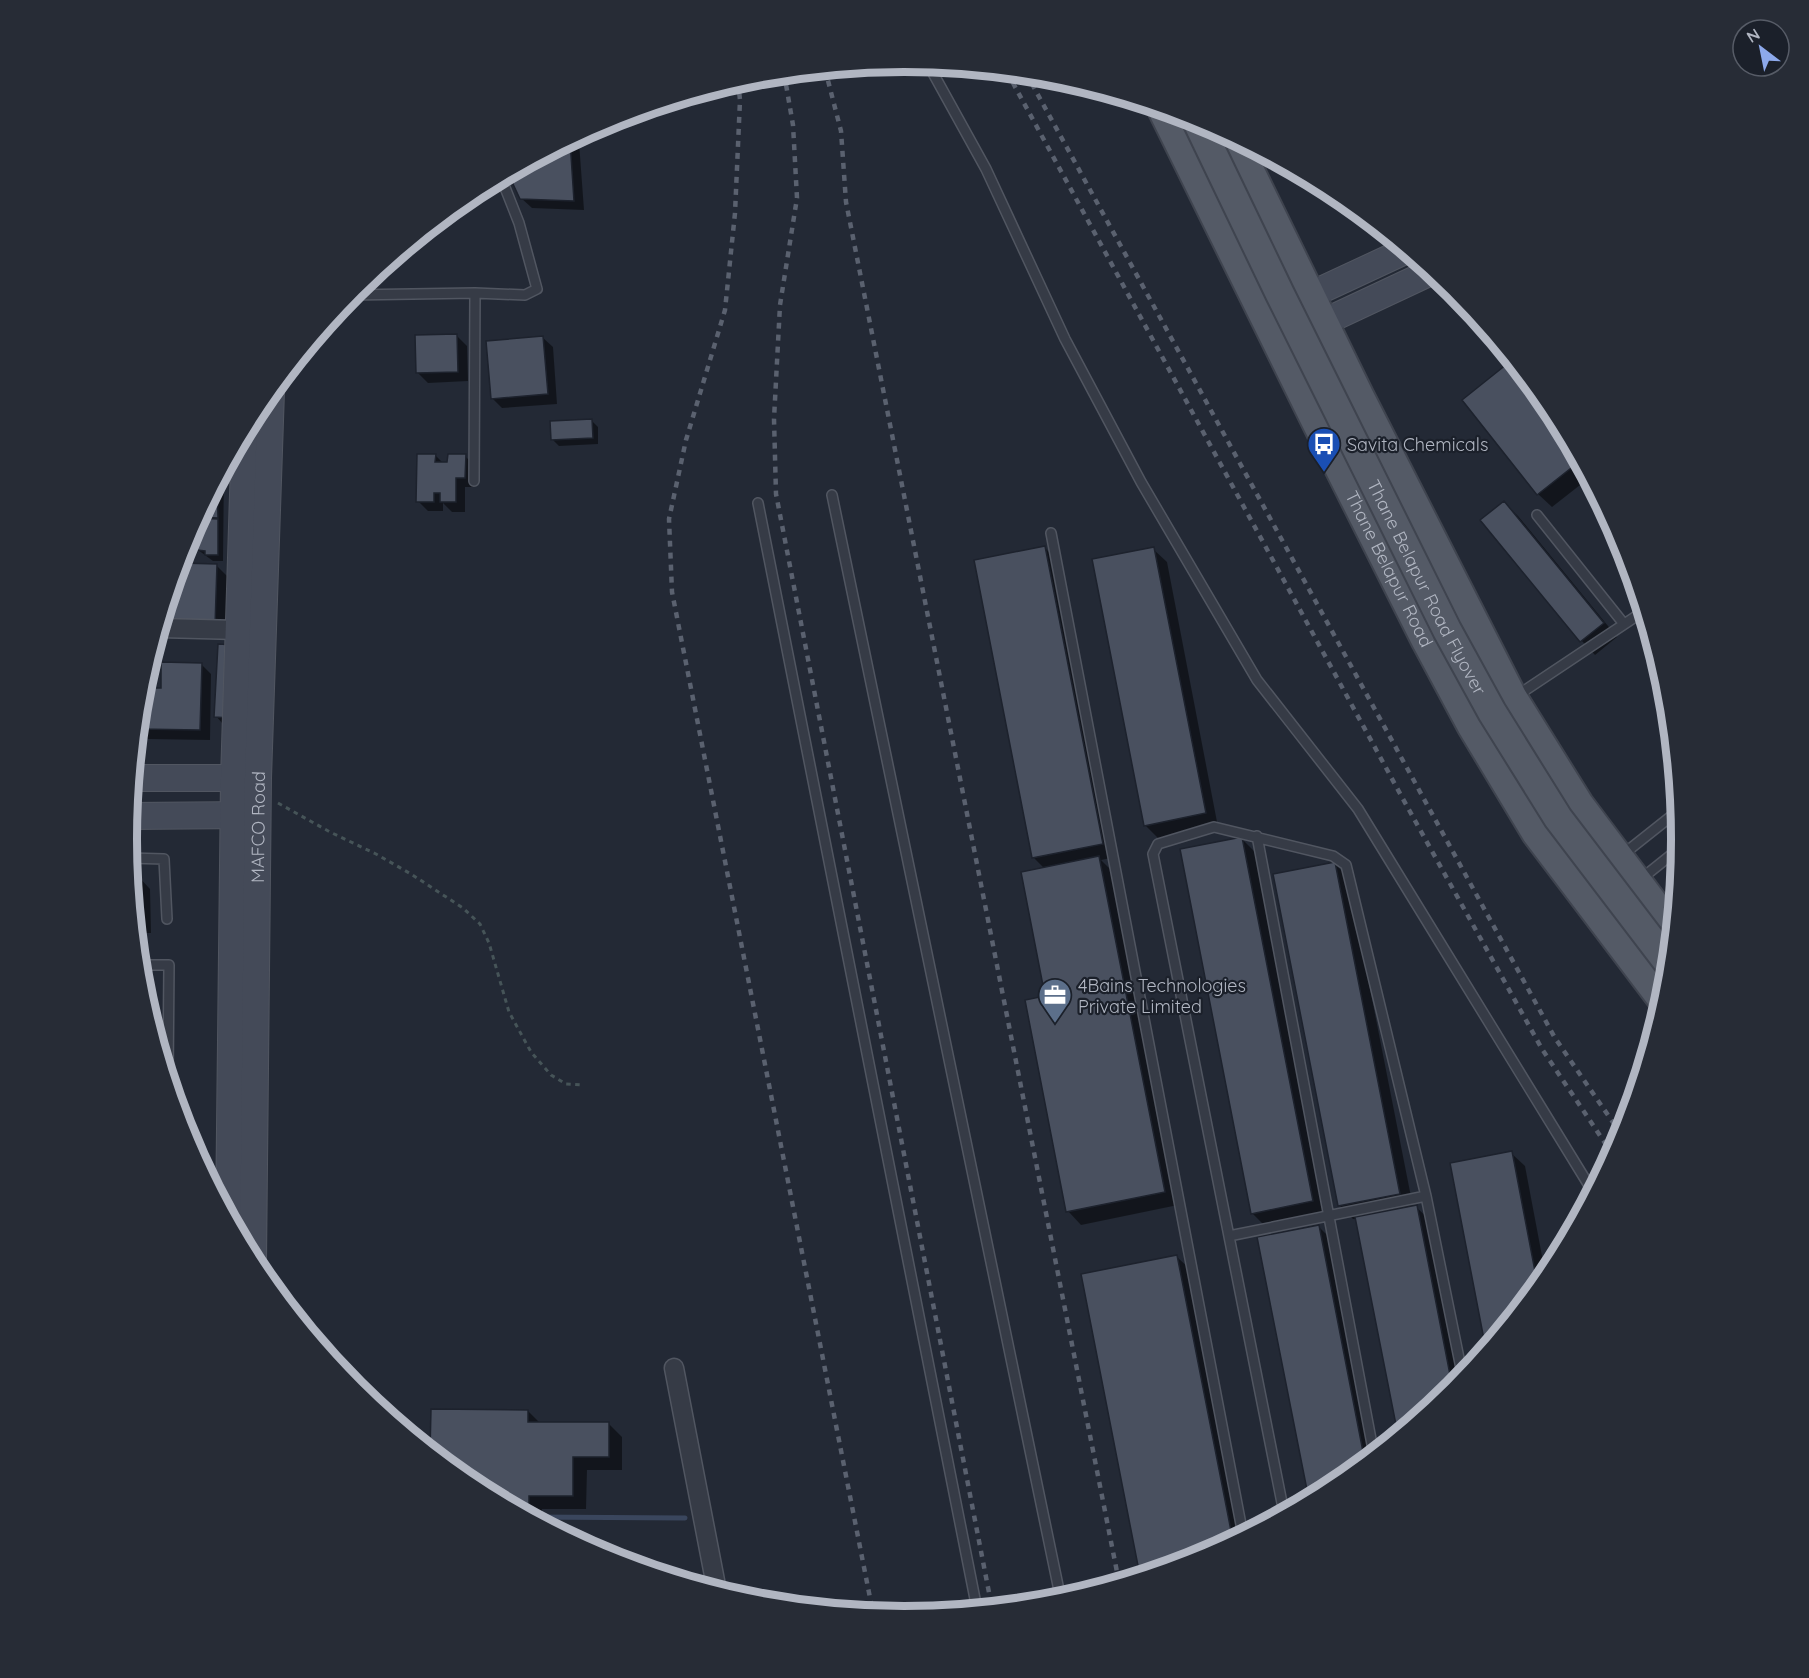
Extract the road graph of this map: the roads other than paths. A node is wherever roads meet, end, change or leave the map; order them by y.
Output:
1 (933, 73) edge
2 (1167, 119) edge
3 (1202, 132) edge
4 (1239, 149) edge
5 (504, 185) edge
6 (1400, 253) edge
7 (1425, 276) edge
8 (475, 293) junction
9 (1310, 295) junction
10 (363, 296) edge
11 (1263, 316) junction
12 (1323, 323) junction
13 (1277, 344) junction
14 (260, 424) edge
15 (245, 448) edge
16 (474, 482) dead end
17 (832, 495) dead end
18 (758, 503) dead end
19 (1537, 515) dead end
20 (1051, 533) dead end
21 (1638, 615) edge
22 (1624, 624) junction
23 (167, 628) edge
24 (239, 630) junction
25 (1513, 698) junction
26 (140, 779) edge
27 (248, 795) junction
28 (138, 814) edge
29 (1671, 816) edge
30 (1257, 836) junction
31 (1671, 854) edge
32 (1619, 857) junction
33 (138, 859) edge
34 (1637, 881) junction
35 (168, 919) dead end
36 (1667, 920) edge
37 (1662, 956) edge
38 (148, 965) edge
39 (1656, 992) edge
40 (168, 1052) edge
41 (1589, 1185) edge
42 (1426, 1196) junction
43 (230, 1202) edge
44 (1328, 1216) junction
45 (1229, 1236) junction
46 (254, 1244) edge
47 (1461, 1367) edge
48 (674, 1368) dead end
49 (1372, 1447) edge
50 (1283, 1506) edge
51 (1242, 1528) edge
52 (715, 1582) edge
53 (1059, 1590) edge
54 (976, 1602) edge

1 - 41 lane
2 - 11 main road, Thane Belapur Road
3 - 37 main road, Thane Belapur Road Flyover, bridge
4 - 9 main road
5 - 8 lane
6 - 9 main road
7 - 12 main road
8 - 10 lane
8 - 16 lane
9 - 11 main road
9 - 12 main road
11 - 13 main road, Thane Belapur Road
12 - 13 main road
12 - 25 main road
13 - 39 main road, Thane Belapur Road
14 - 27 main road, MAFCO Road
15 - 24 main road, MAFCO Road
17 - 53 lane
18 - 54 lane
19 - 22 lane
20 - 51 lane
21 - 22 lane
22 - 25 lane
23 - 24 street
24 - 27 main road, MAFCO Road
25 - 32 main road
26 - 27 main road
27 - 28 main road
27 - 43 main road, MAFCO Road
27 - 46 main road, MAFCO Road
29 - 32 lane
30 - 42 lane
30 - 44 lane
30 - 45 lane
31 - 34 lane
32 - 34 main road
33 - 35 lane
34 - 36 main road
38 - 40 lane
42 - 44 lane
42 - 47 lane
44 - 45 lane
44 - 49 lane
45 - 50 lane
48 - 52 street

